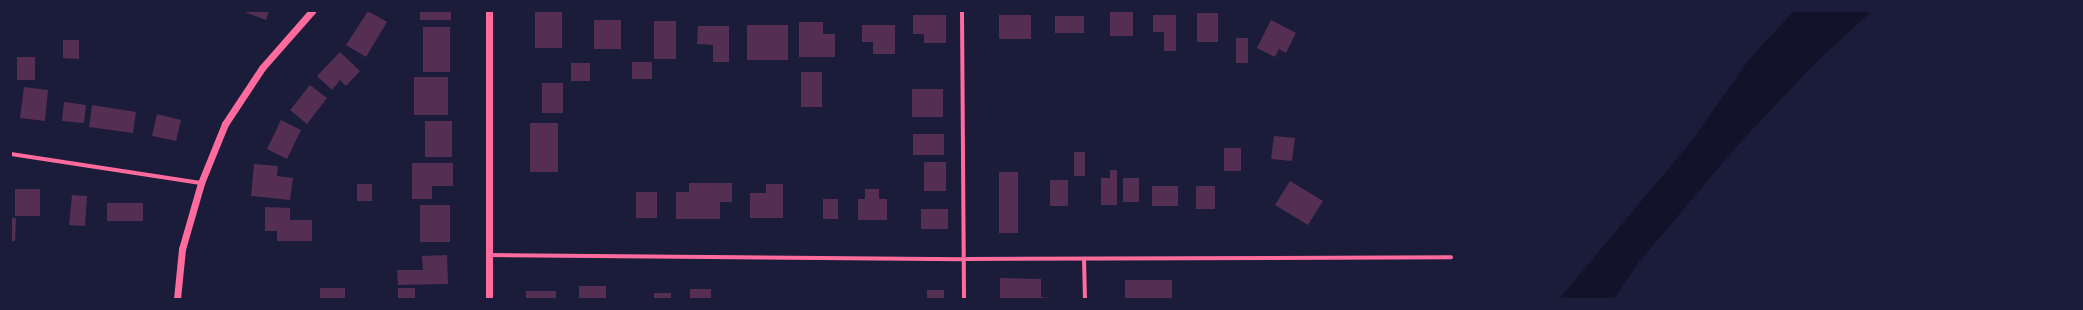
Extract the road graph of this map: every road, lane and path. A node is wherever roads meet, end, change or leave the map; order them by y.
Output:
1 (312, 11) edge
2 (489, 11) edge
3 (962, 11) edge
4 (11, 154) edge
5 (201, 183) junction
6 (489, 254) junction
7 (1451, 257) dead end
8 (963, 259) junction
9 (1084, 259) junction
10 (177, 299) edge
11 (489, 299) edge
12 (964, 299) edge
13 (1085, 299) edge

1 - 5 street
2 - 6 street
3 - 8 street
4 - 5 street
5 - 10 street
6 - 8 street
6 - 11 street
7 - 9 street
8 - 9 street
8 - 12 street
9 - 13 street

